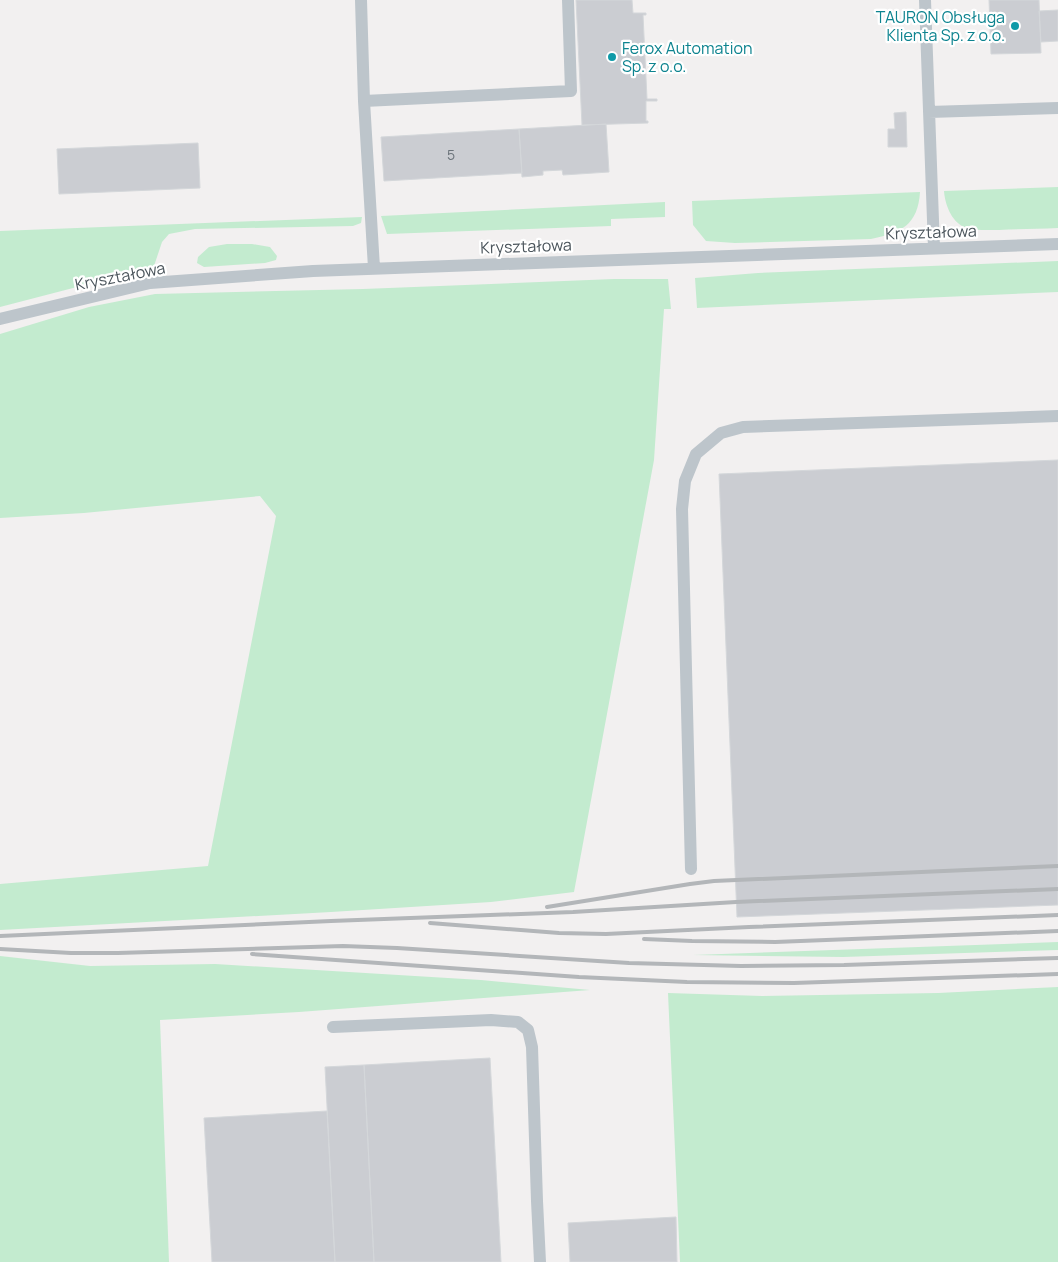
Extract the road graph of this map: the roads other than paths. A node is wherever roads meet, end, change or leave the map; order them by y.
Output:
1 (361, 0) edge
2 (568, 0) edge
3 (925, 0) edge
4 (364, 101) junction
5 (1058, 108) edge
6 (929, 112) junction
7 (1058, 244) edge
8 (934, 248) junction
9 (374, 268) junction
10 (0, 320) edge
11 (1058, 416) edge
12 (691, 869) dead end
13 (333, 1027) dead end
14 (540, 1262) edge

1 - 4 lane
2 - 4 lane
3 - 6 lane
4 - 9 lane
5 - 6 lane
6 - 8 lane
7 - 8 lane, Kryształowa
8 - 9 lane, Kryształowa
9 - 10 lane, Kryształowa
11 - 12 lane
13 - 14 lane

